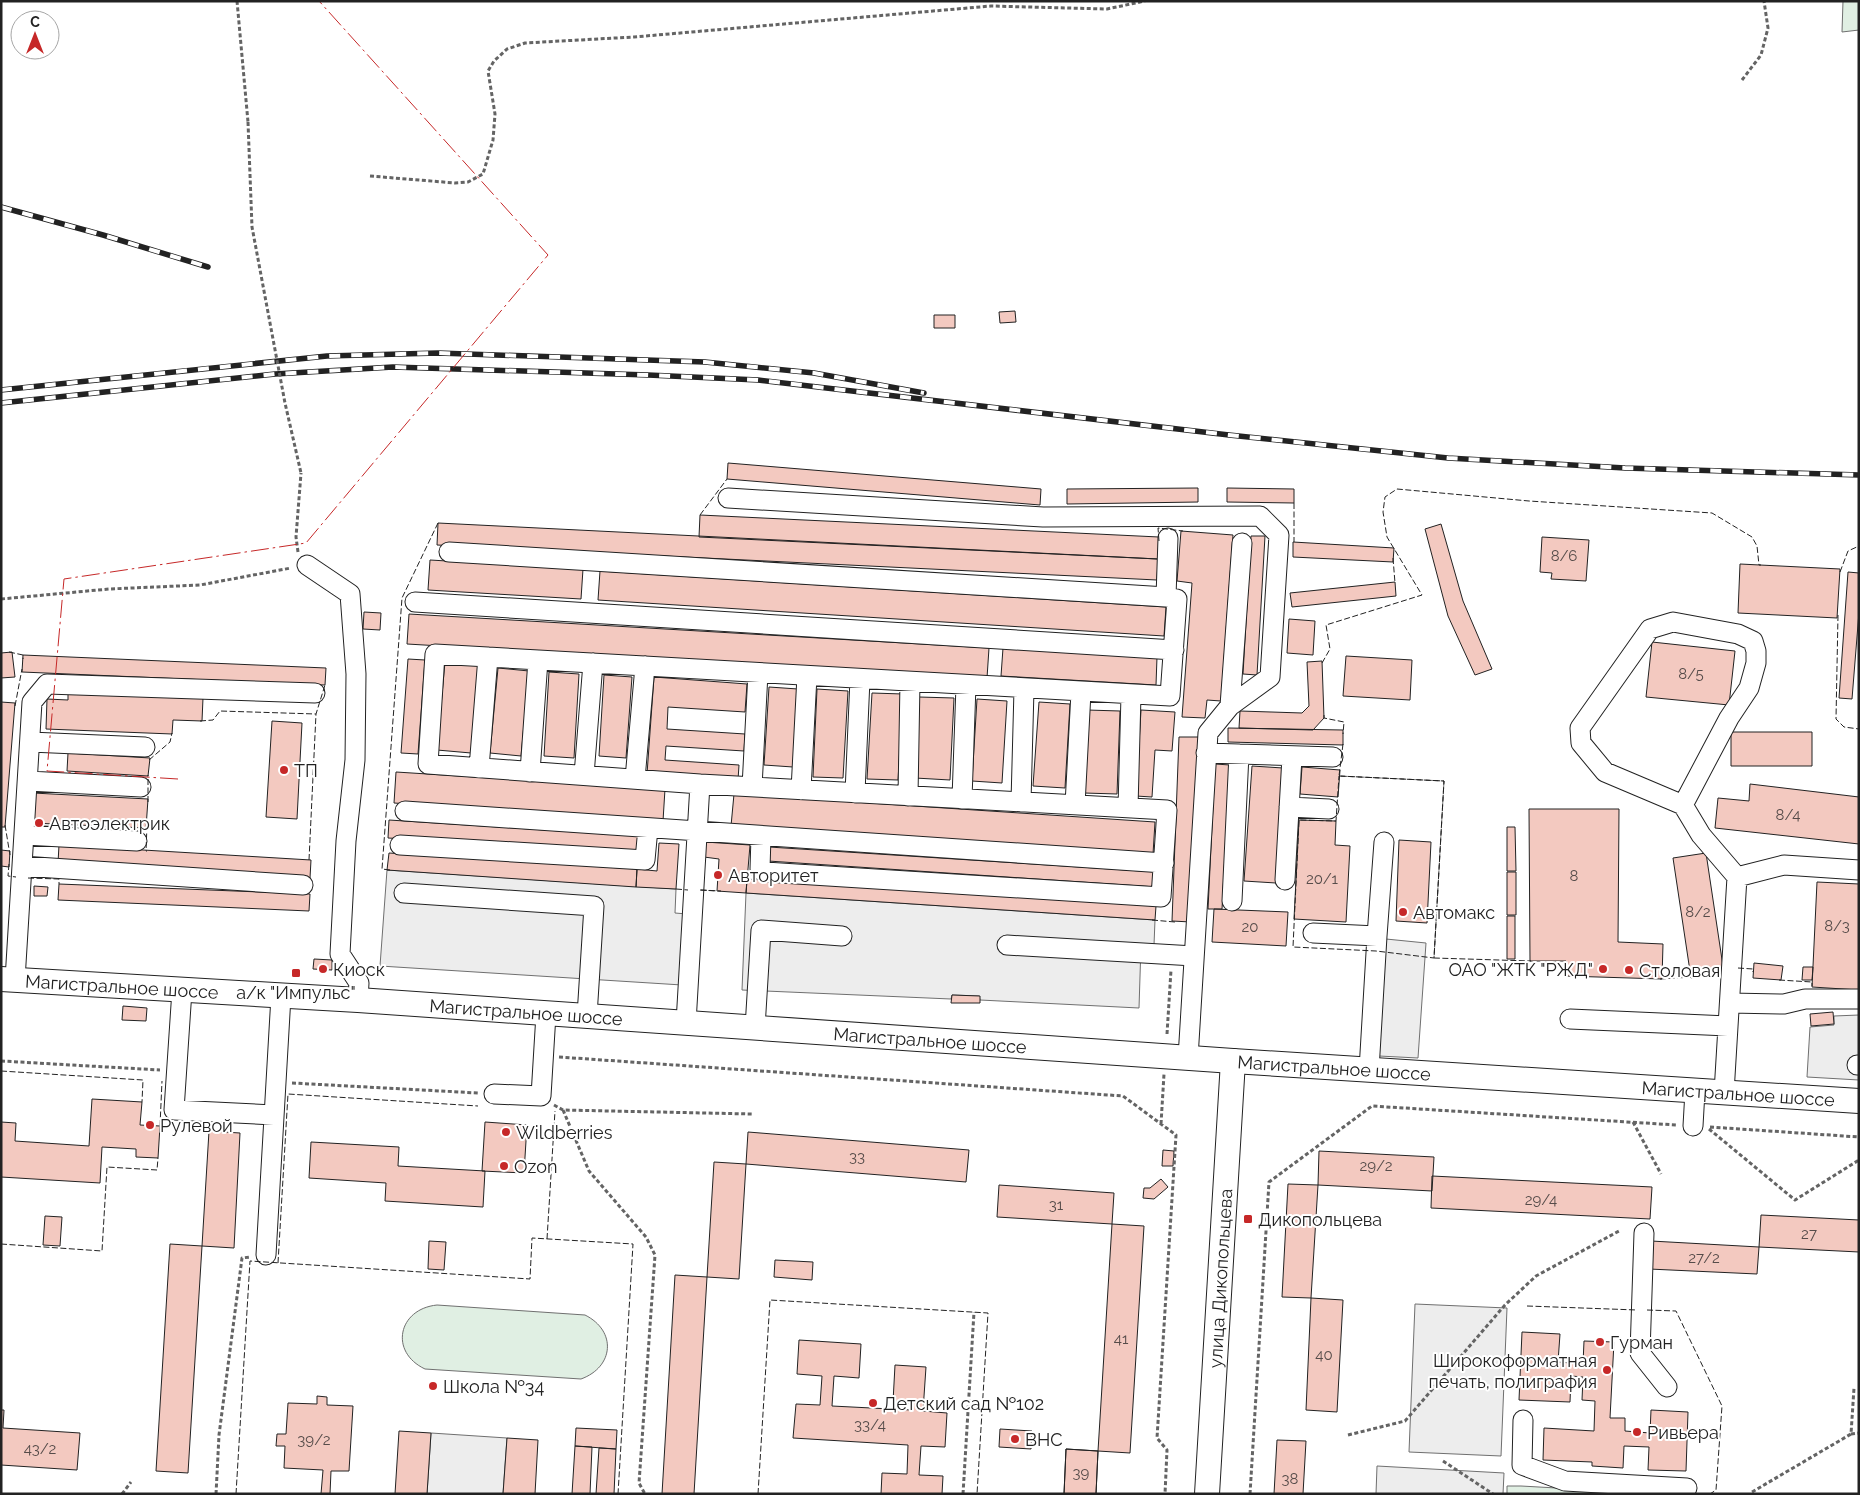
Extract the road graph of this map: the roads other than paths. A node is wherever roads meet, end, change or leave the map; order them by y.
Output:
1 (728, 498) dead end
2 (1168, 538) dead end
3 (1242, 543) dead end
4 (449, 552) dead end
5 (307, 565) road end
6 (1166, 597) junction
7 (415, 602) dead end
8 (1174, 650) junction
9 (488, 657) junction
10 (538, 660) junction
11 (593, 663) junction
12 (645, 666) junction
13 (758, 673) junction
14 (807, 676) junction
15 (860, 679) junction
16 (910, 682) junction
17 (966, 685) junction
18 (1024, 688) junction
19 (1081, 692) junction
20 (315, 693) dead end
21 (1131, 695) junction
22 (1230, 706) junction
23 (30, 742) junction
24 (145, 747) dead end
25 (1206, 752) junction
26 (1239, 754) junction
27 (1292, 757) junction
28 (1332, 758) dead end
29 (479, 768) junction
30 (530, 772) junction
31 (584, 775) junction
32 (635, 779) junction
33 (28, 781) junction
34 (700, 784) junction
35 (140, 787) dead end
36 (752, 787) junction
37 (801, 790) junction
38 (855, 793) junction
39 (908, 796) junction
40 (962, 799) junction
41 (1021, 802) junction
42 (1075, 805) junction
43 (1683, 805) junction
44 (1289, 807) junction
45 (1128, 808) junction
46 (1329, 810) dead end
47 (405, 811) dead end
48 (648, 828) junction
49 (698, 831) junction
50 (24, 834) junction
51 (761, 836) junction
52 (137, 840) dead end
53 (1384, 842) dead end
54 (400, 845) dead end
55 (1164, 863) junction
56 (22, 866) junction
57 (1859, 870) edge
58 (1737, 877) junction
59 (1285, 880) dead end
60 (303, 885) dead end
61 (404, 893) dead end
62 (1232, 901) dead end
63 (1313, 933) dead end
64 (842, 936) dead end
65 (1377, 936) junction
66 (1007, 945) dead end
67 (1194, 956) junction
68 (8, 979) edge
69 (182, 990) junction
70 (281, 996) junction
71 (1859, 999) edge
72 (358, 1000) junction
73 (1730, 1003) junction
74 (546, 1014) junction
75 (587, 1016) junction
76 (1570, 1019) dead end
77 (686, 1023) junction
78 (1728, 1026) junction
79 (755, 1028) junction
80 (1188, 1058) junction
81 (1233, 1062) junction
82 (1369, 1070) junction
83 (1695, 1091) junction
84 (1724, 1093) junction
85 (494, 1094) road end
86 (1859, 1101) edge
87 (274, 1115) junction
88 (1693, 1126) road end
89 (1644, 1233) dead end
90 (266, 1255) road end
91 (1667, 1387) dead end
92 (1523, 1420) dead end
93 (1687, 1488) dead end
94 (1207, 1494) edge

1 - 22 lane
2 - 6 lane
3 - 22 lane
4 - 6 lane
5 - 72 lane
6 - 8 lane
7 - 8 lane
8 - 21 lane
9 - 10 lane
9 - 29 lane
9 - 29 lane
10 - 11 lane
10 - 30 lane
11 - 12 lane
11 - 31 lane
12 - 13 lane
12 - 32 lane
13 - 14 lane
13 - 36 lane
14 - 15 lane
14 - 37 lane
15 - 16 lane
15 - 38 lane
16 - 17 lane
16 - 39 lane
17 - 18 lane
17 - 40 lane
18 - 19 lane
18 - 41 lane
19 - 21 lane
19 - 42 lane
20 - 23 lane
21 - 45 lane
22 - 25 lane
23 - 24 lane
23 - 33 lane
25 - 26 lane
25 - 67 lane
26 - 27 lane
26 - 62 lane
27 - 28 lane
27 - 44 lane
29 - 30 lane
30 - 31 lane
31 - 32 lane
32 - 34 lane
33 - 35 lane
33 - 50 lane
34 - 36 lane
34 - 49 lane
36 - 37 lane
37 - 38 lane
38 - 39 lane
39 - 40 lane
40 - 41 lane
41 - 42 lane
42 - 45 lane
43 - 43 lane
43 - 58 lane
44 - 46 lane
44 - 59 lane
45 - 55 lane
47 - 48 lane
48 - 49 lane
48 - 54 lane
49 - 51 lane
49 - 77 lane
50 - 52 lane
50 - 56 lane
51 - 55 lane
51 - 55 lane
53 - 65 lane
56 - 60 lane
56 - 68 lane
57 - 58 lane
58 - 73 lane
61 - 75 lane
63 - 65 lane
64 - 79 lane
65 - 82 lane
66 - 67 lane
67 - 80 lane
68 - 69 main road, Магистральное шоссе
69 - 70 main road, Магистральное шоссе
69 - 87 lane
70 - 72 main road, Магистральное шоссе
70 - 87 lane
71 - 73 lane
72 - 74 main road, Магистральное шоссе
73 - 78 lane
74 - 75 main road, Магистральное шоссе
74 - 85 lane
75 - 77 main road, Магистральное шоссе
76 - 78 lane
77 - 79 main road, Магистральное шоссе
78 - 84 lane
79 - 80 main road, Магистральное шоссе
80 - 81 main road, Магистральное шоссе
81 - 82 main road, Магистральное шоссе
81 - 94 main road, улица Дикопольцева
82 - 83 main road, Магистральное шоссе
83 - 84 main road, Магистральное шоссе
83 - 88 lane
84 - 86 main road, Магистральное шоссе
87 - 90 lane
89 - 91 lane
92 - 93 lane

